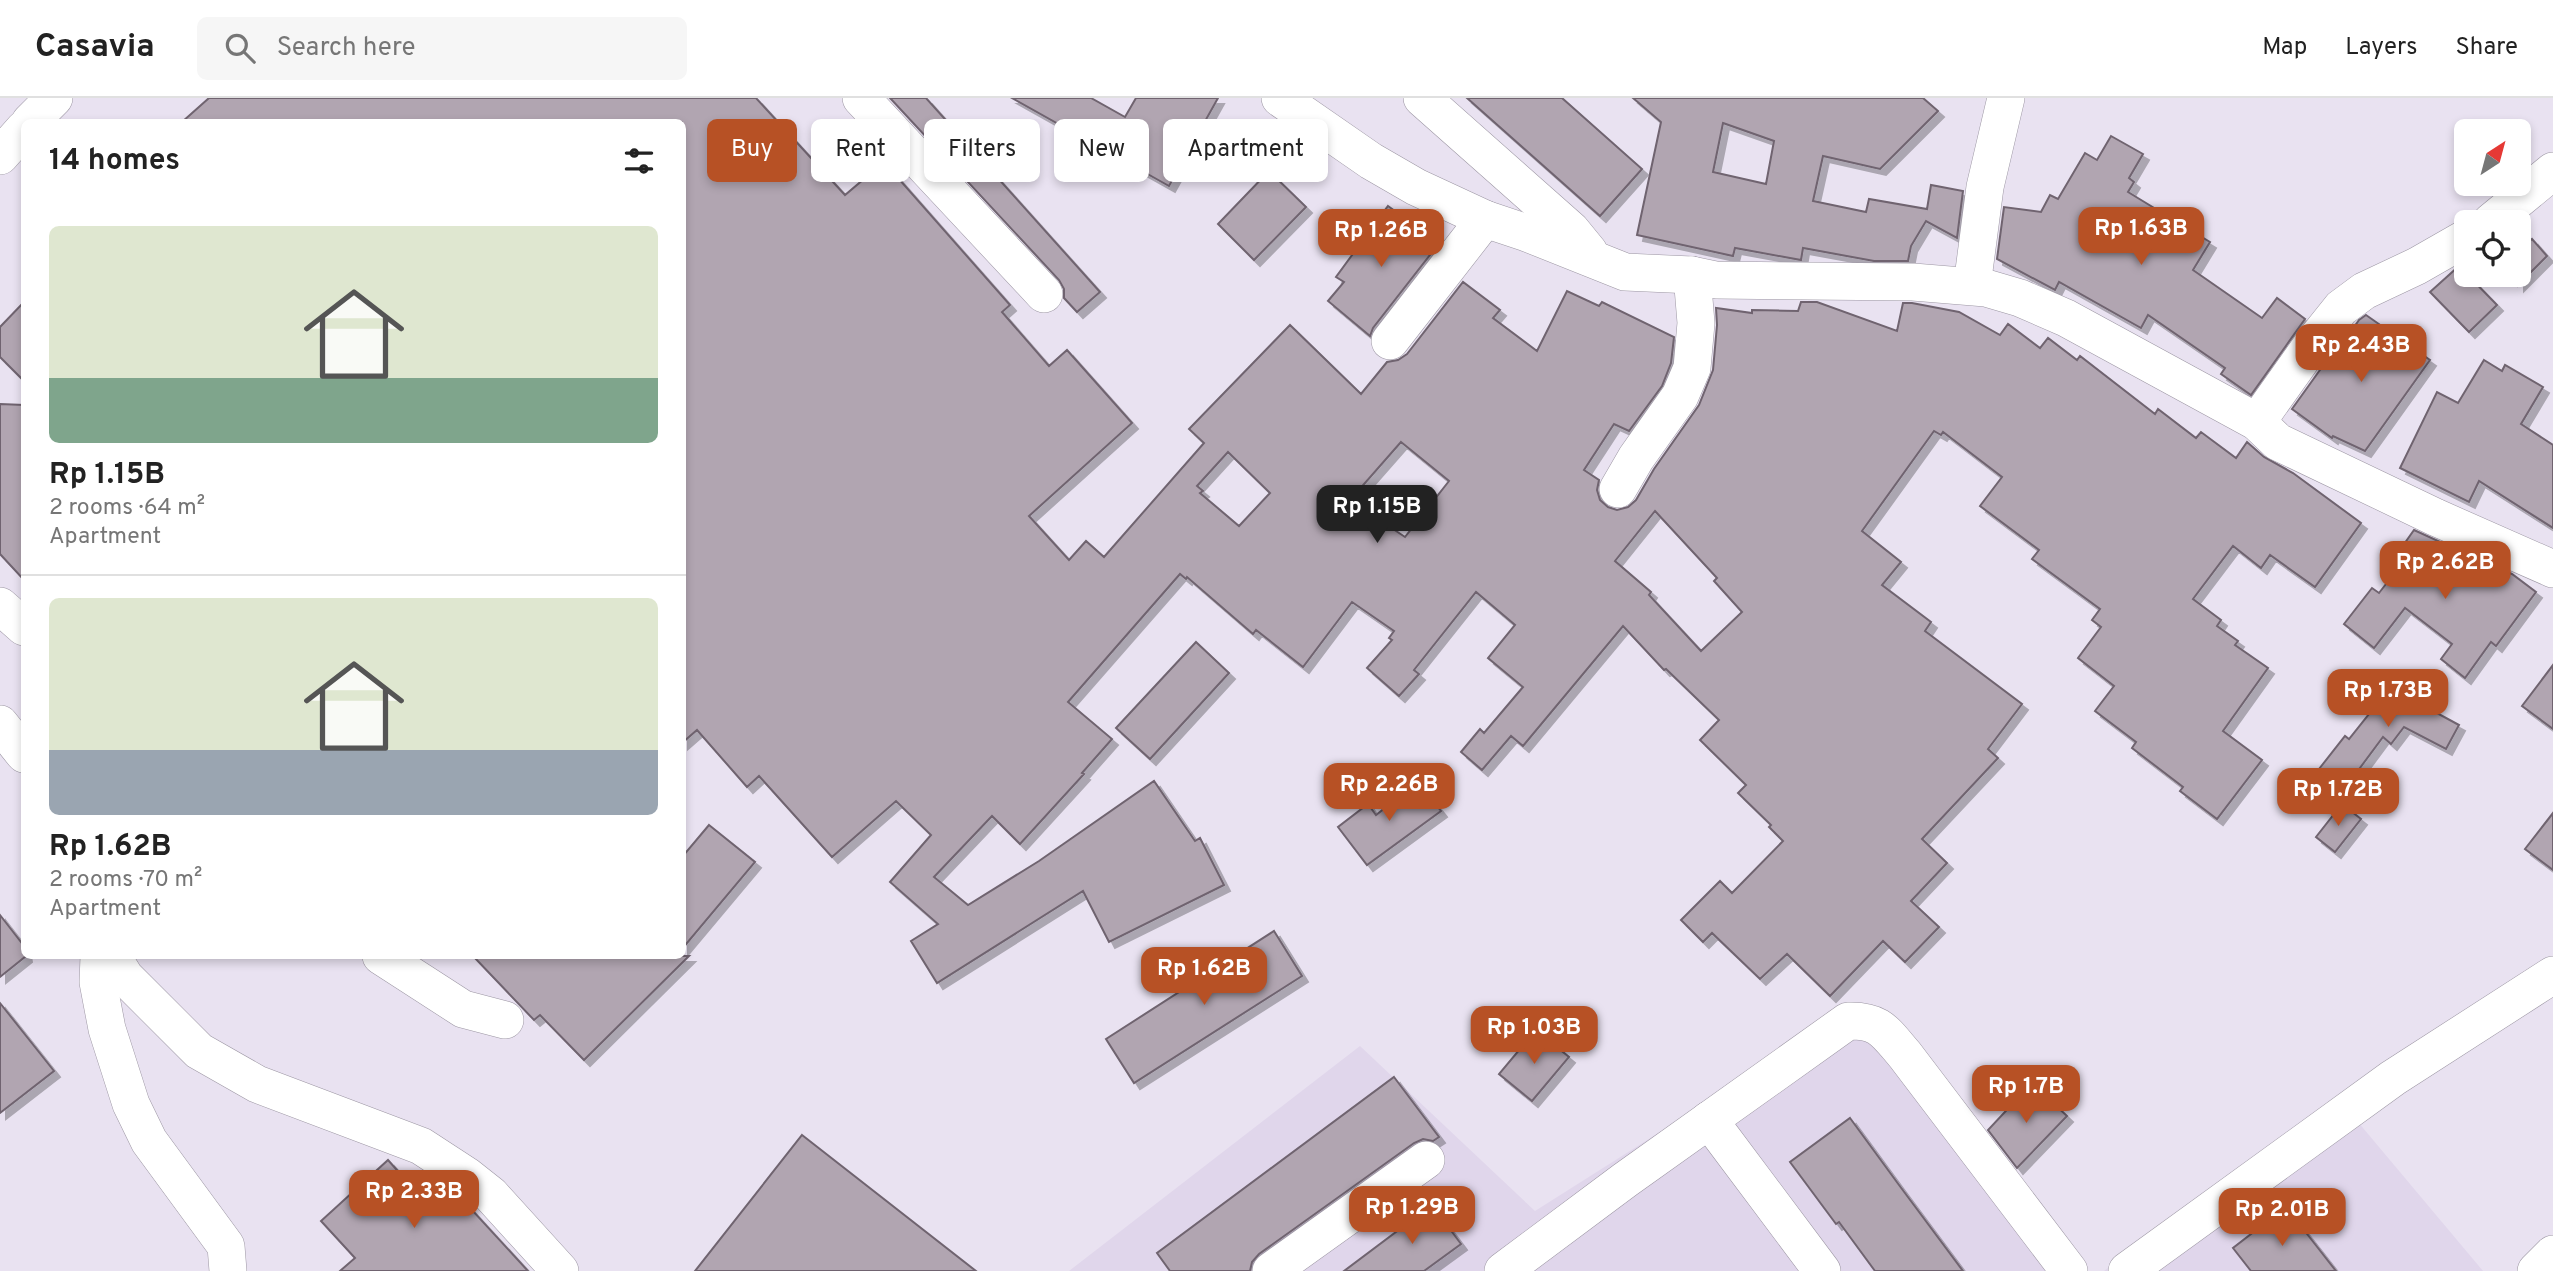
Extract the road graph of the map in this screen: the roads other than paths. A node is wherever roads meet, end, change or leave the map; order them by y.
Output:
1 (54, 98) edge
2 (861, 98) edge
3 (1280, 98) edge
4 (1422, 98) edge
5 (2006, 98) edge
6 (33, 119) edge
7 (21, 132) edge
8 (0, 156) edge
9 (2553, 171) edge
10 (2506, 210) edge
11 (1485, 219) junction
12 (2454, 246) edge
13 (1598, 263) junction
14 (1692, 275) junction
15 (1972, 286) junction
16 (1044, 294) dead end
17 (1390, 341) dead end
18 (2257, 422) junction
19 (1618, 489) dead end
20 (2553, 569) edge
21 (0, 606) edge
22 (21, 624) edge
23 (0, 724) edge
24 (21, 750) edge
25 (99, 959) edge
26 (113, 959) edge
27 (386, 959) edge
28 (2553, 975) edge
29 (505, 1020) dead end
30 (1709, 1120) junction
31 (1426, 1160) dead end
32 (228, 1271) edge
33 (560, 1271) edge
34 (1271, 1271) edge
35 (1503, 1271) edge
36 (1822, 1271) edge
37 (2070, 1271) edge
38 (2127, 1271) edge

1 - 6 street
2 - 16 street
3 - 11 street
4 - 13 street
5 - 15 street
7 - 8 street
9 - 10 street
11 - 13 street
11 - 17 street
12 - 18 street
13 - 14 street
14 - 15 street
14 - 19 street
15 - 18 street
18 - 20 street
21 - 22 street
23 - 24 street
25 - 32 street
26 - 33 street
27 - 29 street
28 - 38 street
30 - 35 street
30 - 36 street
30 - 37 street
31 - 34 street

